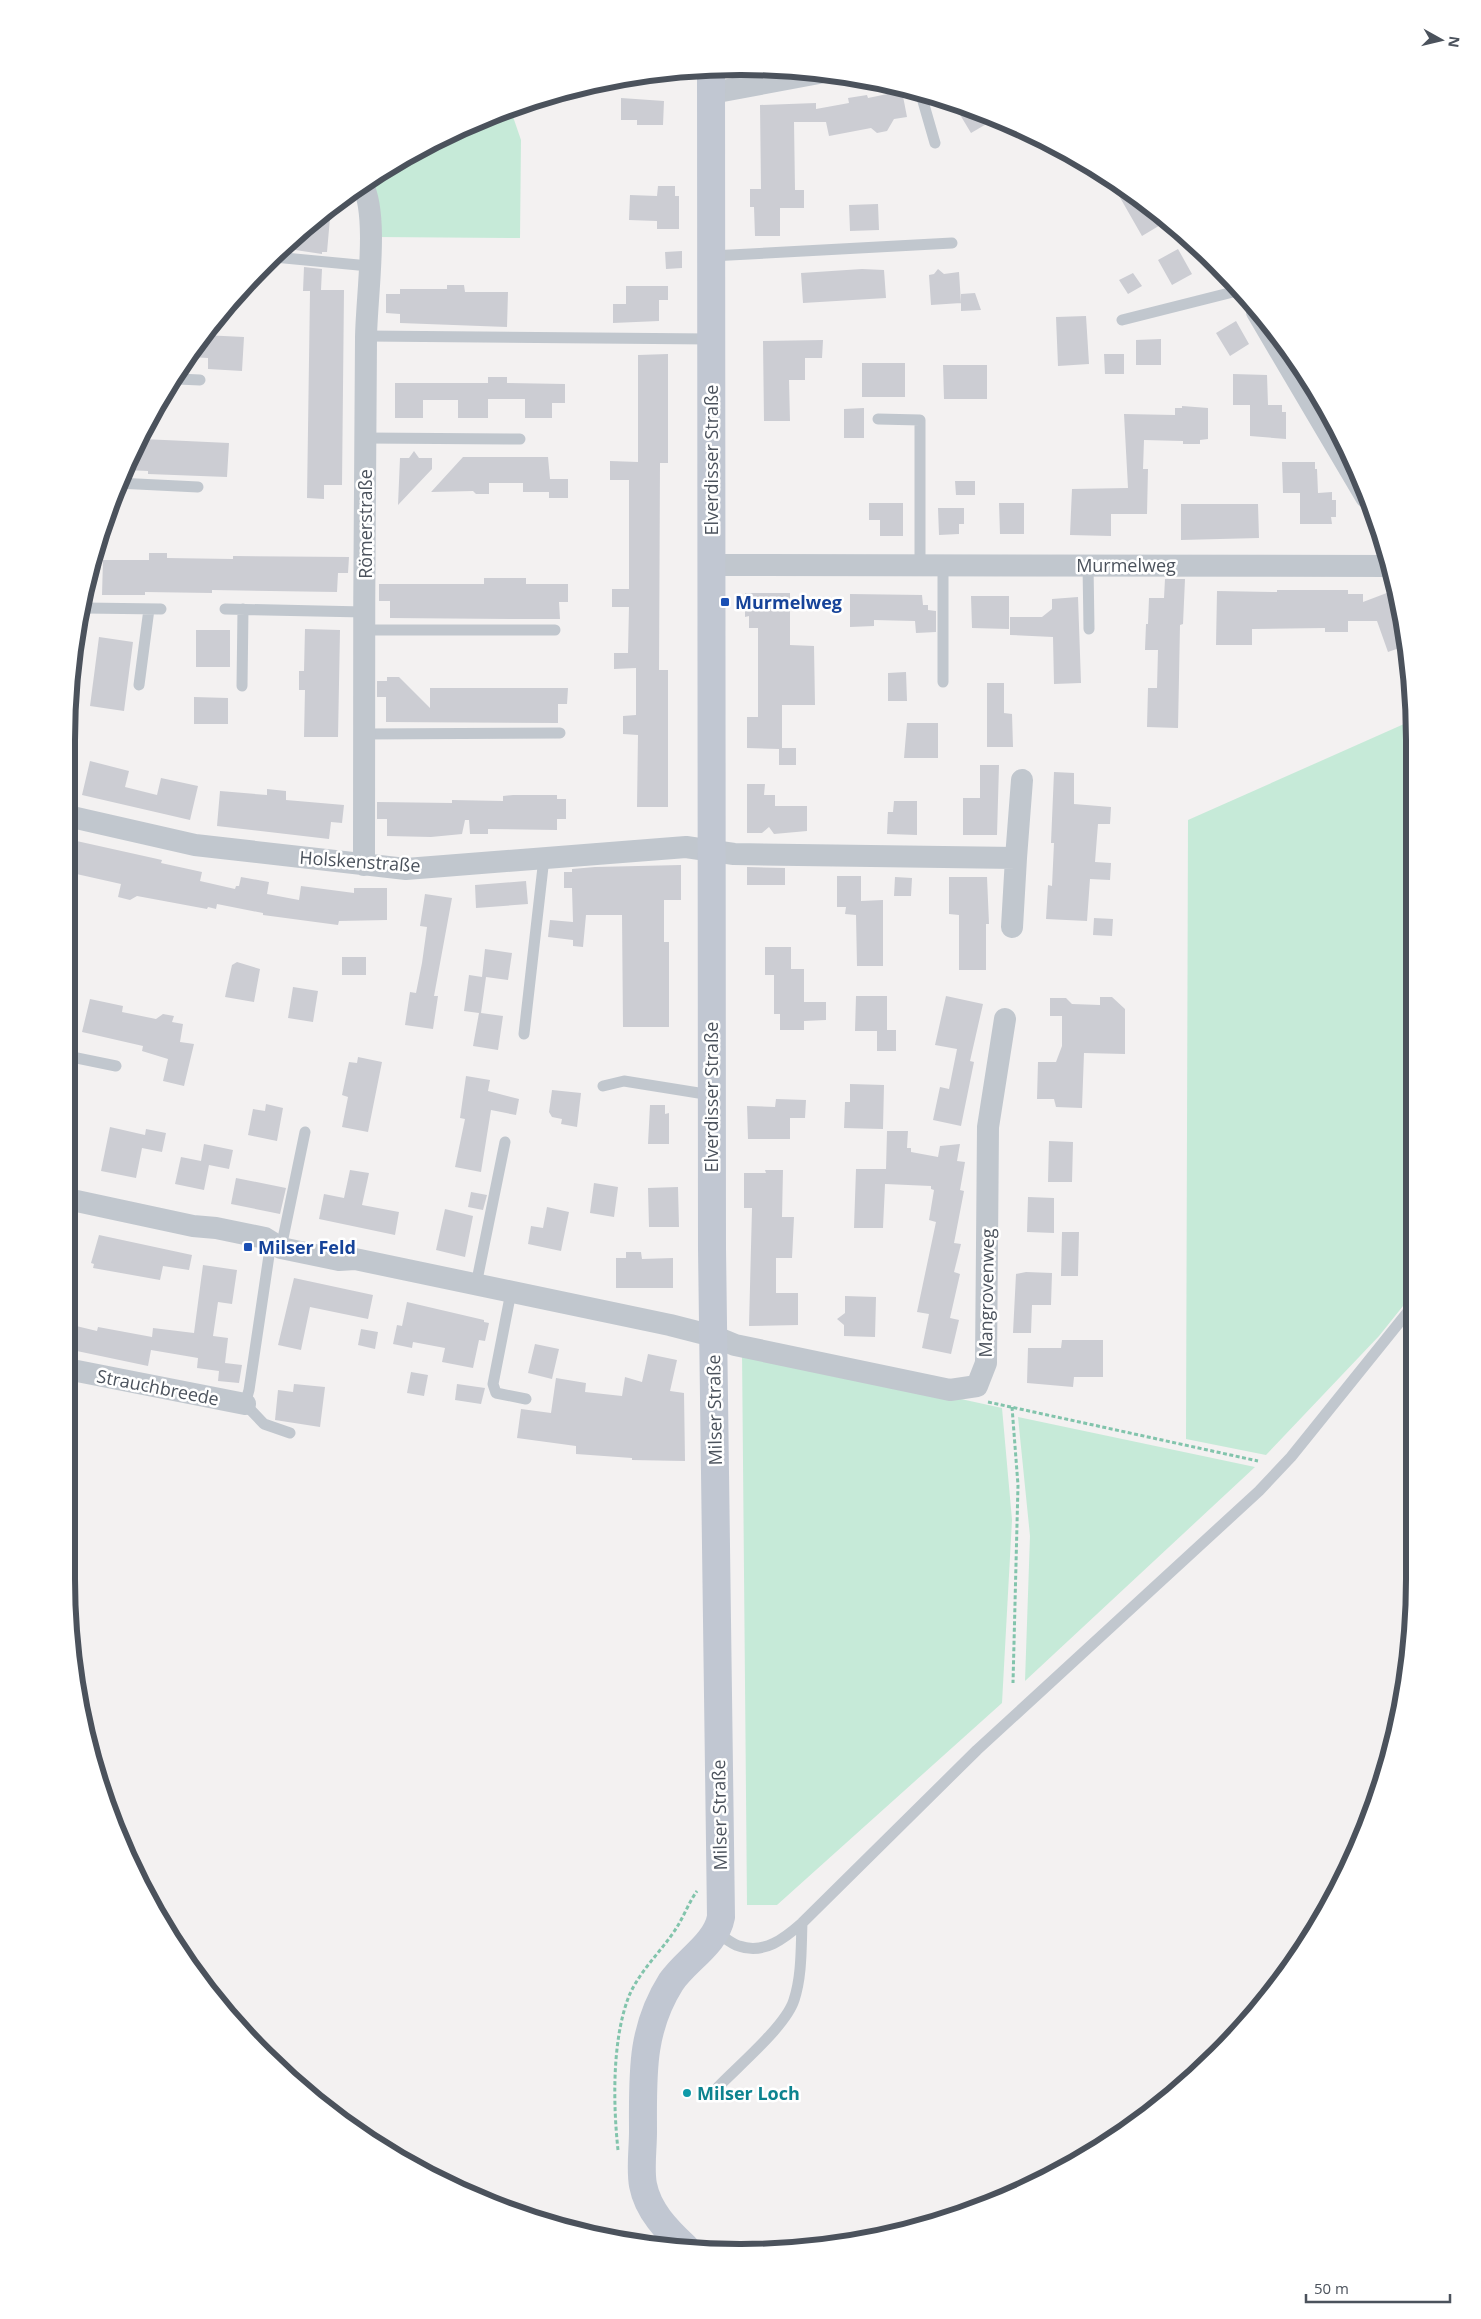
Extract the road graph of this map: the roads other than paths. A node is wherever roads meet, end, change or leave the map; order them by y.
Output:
1 (783, 76) edge
2 (711, 82) edge
3 (923, 101) edge
4 (935, 143) dead end
5 (365, 191) edge
6 (952, 244) dead end
7 (711, 256) junction
8 (283, 258) edge
9 (369, 266) junction
10 (1232, 292) edge
11 (1122, 320) dead end
12 (366, 336) junction
13 (711, 339) junction
14 (1286, 360) edge
15 (182, 379) edge
16 (200, 380) dead end
17 (878, 419) dead end
18 (365, 438) junction
19 (520, 439) dead end
20 (1340, 452) edge
21 (127, 484) edge
22 (198, 487) dead end
23 (1381, 562) edge
24 (711, 565) junction
25 (920, 565) junction
26 (943, 565) junction
27 (1088, 565) junction
28 (89, 608) edge
29 (149, 609) junction
30 (162, 609) dead end
31 (225, 609) dead end
32 (243, 609) junction
33 (364, 621) junction
34 (1089, 629) dead end
35 (555, 630) dead end
36 (943, 682) dead end
37 (139, 685) dead end
38 (242, 686) dead end
39 (560, 733) dead end
40 (364, 734) junction
41 (1022, 780) dead end
42 (75, 818) edge
43 (710, 849) junction
44 (544, 858) junction
45 (1016, 858) junction
46 (364, 865) junction
47 (1012, 927) dead end
48 (1005, 1019) dead end
49 (524, 1034) dead end
50 (75, 1058) edge
51 (116, 1066) dead end
52 (603, 1086) dead end
53 (711, 1094) junction
54 (305, 1132) dead end
55 (505, 1142) dead end
56 (75, 1201) edge
57 (276, 1245) junction
58 (476, 1285) junction
59 (512, 1292) junction
60 (1406, 1314) edge
61 (713, 1340) junction
62 (75, 1371) edge
63 (526, 1399) dead end
64 (245, 1404) junction
65 (290, 1433) dead end
66 (802, 1923) junction
67 (716, 1932) junction
68 (718, 2088) dead end
69 (677, 2241) edge

1 - 2 street
2 - 7 street, Elverdisser Straße
3 - 4 lane
5 - 9 street, Römerstraße
6 - 7 lane
7 - 13 street, Elverdisser Straße
8 - 9 lane
9 - 12 street, Römerstraße
10 - 11 lane
12 - 13 lane
12 - 18 street, Römerstraße
13 - 24 street, Elverdisser Straße
14 - 20 street
15 - 16 lane
17 - 25 lane
18 - 19 lane
18 - 33 street, Römerstraße
21 - 22 lane
23 - 27 street, Murmelweg
24 - 25 street, Murmelweg
24 - 43 street, Elverdisser Straße
25 - 26 street, Murmelweg
26 - 27 street, Murmelweg
26 - 36 lane
27 - 34 lane
28 - 29 lane
29 - 30 lane
29 - 37 lane
31 - 32 lane
32 - 33 lane
32 - 38 lane
33 - 35 lane
33 - 40 street, Römerstraße
39 - 40 lane
40 - 46 street, Römerstraße
41 - 45 street
42 - 46 street, Holskenstraße
43 - 44 street, Holskenstraße
43 - 45 street
43 - 53 street, Elverdisser Straße
44 - 46 street, Holskenstraße
44 - 49 lane
45 - 47 street
48 - 61 street, Mangrovenweg
50 - 51 lane
52 - 53 lane
53 - 61 street, Elverdisser Straße
54 - 57 lane
55 - 58 lane
56 - 57 street
57 - 58 street
57 - 64 lane
58 - 59 street
59 - 61 street
59 - 63 lane
60 - 66 lane
61 - 67 street, Milser Straße
62 - 64 street, Strauchbreede
64 - 65 lane
66 - 67 lane
66 - 68 lane
67 - 69 street, Milser Straße

